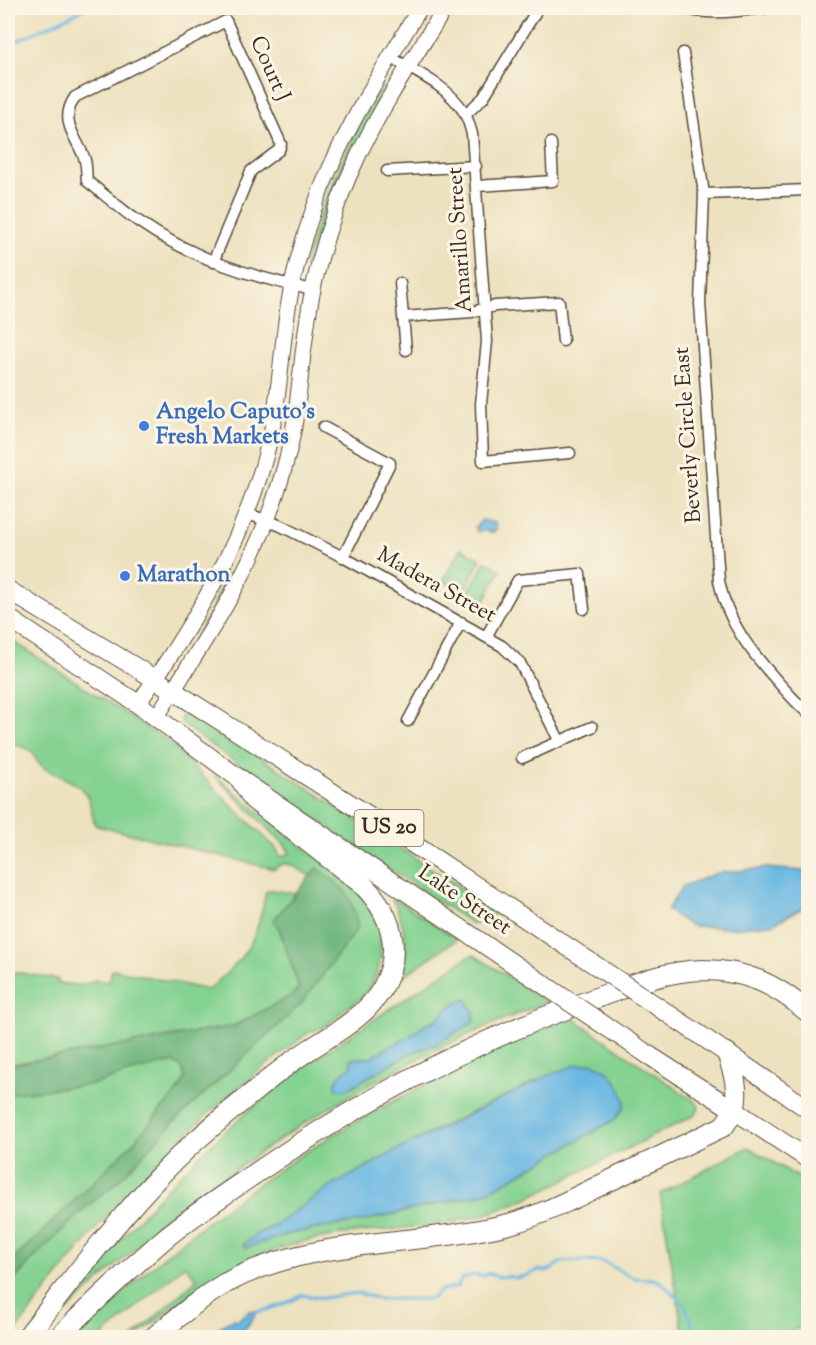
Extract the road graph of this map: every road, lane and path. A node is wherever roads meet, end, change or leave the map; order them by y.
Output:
1 (420, 8) edge
2 (444, 8) edge
3 (683, 8) edge
4 (765, 8) edge
5 (746, 9) edge
6 (535, 13) dead end
7 (683, 52) dead end
8 (390, 57) junction
9 (408, 67) junction
10 (466, 114) junction
11 (550, 143) dead end
12 (476, 166) junction
13 (387, 171) dead end
14 (477, 186) junction
15 (808, 190) edge
16 (704, 194) junction
17 (213, 262) junction
18 (400, 283) dead end
19 (292, 286) junction
20 (313, 290) junction
21 (485, 309) junction
22 (403, 317) junction
23 (563, 340) dead end
24 (406, 350) dead end
25 (323, 427) dead end
26 (570, 453) dead end
27 (248, 514) junction
28 (267, 520) junction
29 (343, 557) junction
30 (8, 590) edge
31 (584, 609) dead end
32 (8, 618) edge
33 (461, 622) junction
34 (486, 637) junction
35 (155, 679) junction
36 (173, 690) junction
37 (138, 704) junction
38 (808, 712) edge
39 (156, 717) junction
40 (408, 721) dead end
41 (592, 727) dead end
42 (560, 742) junction
43 (522, 758) dead end
44 (241, 780) junction
45 (808, 1012) edge
46 (727, 1053) junction
47 (808, 1109) edge
48 (734, 1110) junction
49 (808, 1159) edge
50 (26, 1338) edge
51 (57, 1338) edge
52 (153, 1338) edge

1 - 8 main road
2 - 9 main road
3 - 5 street
4 - 5 street
6 - 10 street
7 - 16 street, Beverly Circle East
8 - 9 street, Amarillo Street
8 - 19 main road
9 - 10 street, Amarillo Street
9 - 20 main road
10 - 12 street, Amarillo Street
11 - 14 street
12 - 13 street
12 - 14 street, Amarillo Street
14 - 21 street, Amarillo Street
15 - 16 street
16 - 38 street, Beverly Circle East
17 - 17 street, Court J
17 - 19 street
18 - 22 street
19 - 20 street
19 - 27 main road
20 - 28 main road
21 - 22 street
21 - 23 street
21 - 26 street, Amarillo Street
22 - 24 street
25 - 29 street
27 - 28 street, Madera Street
27 - 35 main road
28 - 29 street, Madera Street
28 - 36 main road
29 - 33 street, Madera Street
30 - 35 main road, Lake Street / US 20
31 - 34 street
32 - 37 main road, Lake Street / US 20
33 - 34 street, Madera Street
33 - 40 street
34 - 42 street, Madera Street
35 - 36 main road, Lake Street / US 20
35 - 37 main road
36 - 39 main road
36 - 46 main road, Lake Street / US 20, bridge
37 - 39 main road, Lake Street / US 20
39 - 44 main road, Lake Street / US 20
41 - 42 street
42 - 43 street
44 - 48 main road, Lake Street / US 20, bridge
44 - 50 highway
45 - 51 highway
46 - 47 main road, Lake Street / US 20
46 - 48 highway
48 - 49 main road, Lake Street / US 20
48 - 52 highway

